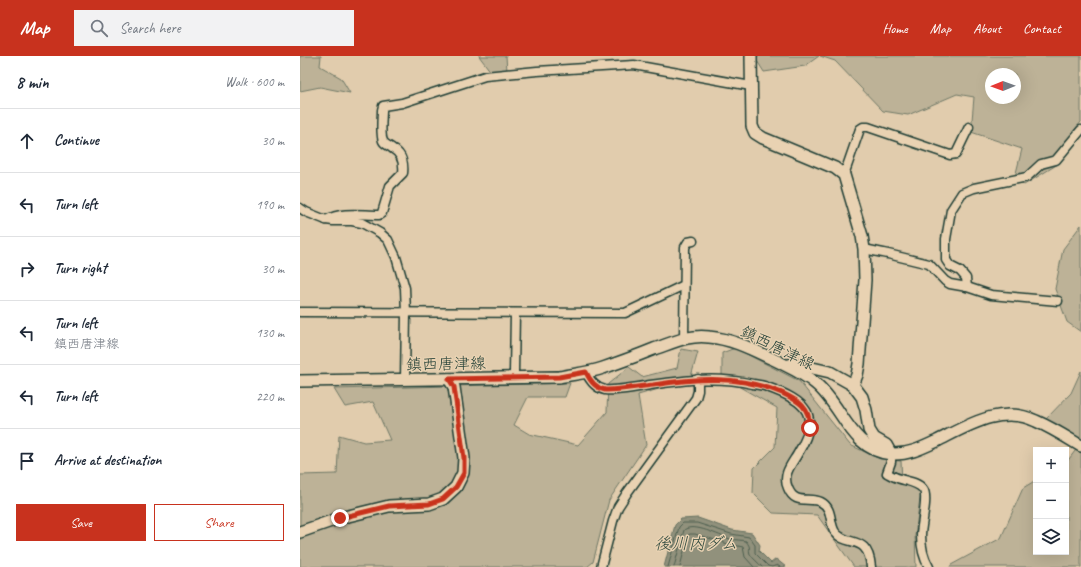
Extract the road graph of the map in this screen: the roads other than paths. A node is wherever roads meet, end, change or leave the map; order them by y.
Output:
1 (751, 56) edge
2 (751, 86) junction
3 (969, 127) dead end
4 (1081, 130) edge
5 (844, 176) junction
6 (300, 208) edge
7 (326, 220) junction
8 (693, 241) dead end
9 (864, 249) junction
10 (684, 285) junction
11 (967, 286) junction
12 (1058, 301) dead end
13 (300, 312) edge
14 (406, 313) junction
15 (514, 313) junction
16 (684, 339) junction
17 (784, 365) junction
18 (586, 372) junction
19 (514, 374) dead end
20 (449, 379) junction
21 (698, 379) junction
22 (405, 380) junction
23 (300, 381) edge
24 (853, 386) junction
25 (1081, 446) edge
26 (891, 454) junction
27 (300, 532) edge
28 (601, 567) edge
29 (871, 567) edge
30 (929, 567) edge

1 - 2 main road
2 - 5 main road
2 - 7 street
3 - 5 street
4 - 11 street
5 - 9 main road
6 - 7 street
7 - 14 street
8 - 10 street
9 - 11 street
9 - 24 main road
10 - 15 street
10 - 16 street
11 - 12 street
13 - 14 street
14 - 15 street
14 - 22 street
15 - 19 street
16 - 17 main road, 鎮西唐津線
16 - 18 main road, 鎮西唐津線
17 - 24 main road
17 - 26 main road, 鎮西唐津線
18 - 20 main road, 鎮西唐津線
18 - 21 street
20 - 22 main road, 鎮西唐津線
20 - 27 main road
21 - 28 street
21 - 29 street
22 - 23 main road, 鎮西唐津線
24 - 26 main road
25 - 26 main road, 鎮西唐津線
26 - 30 street

